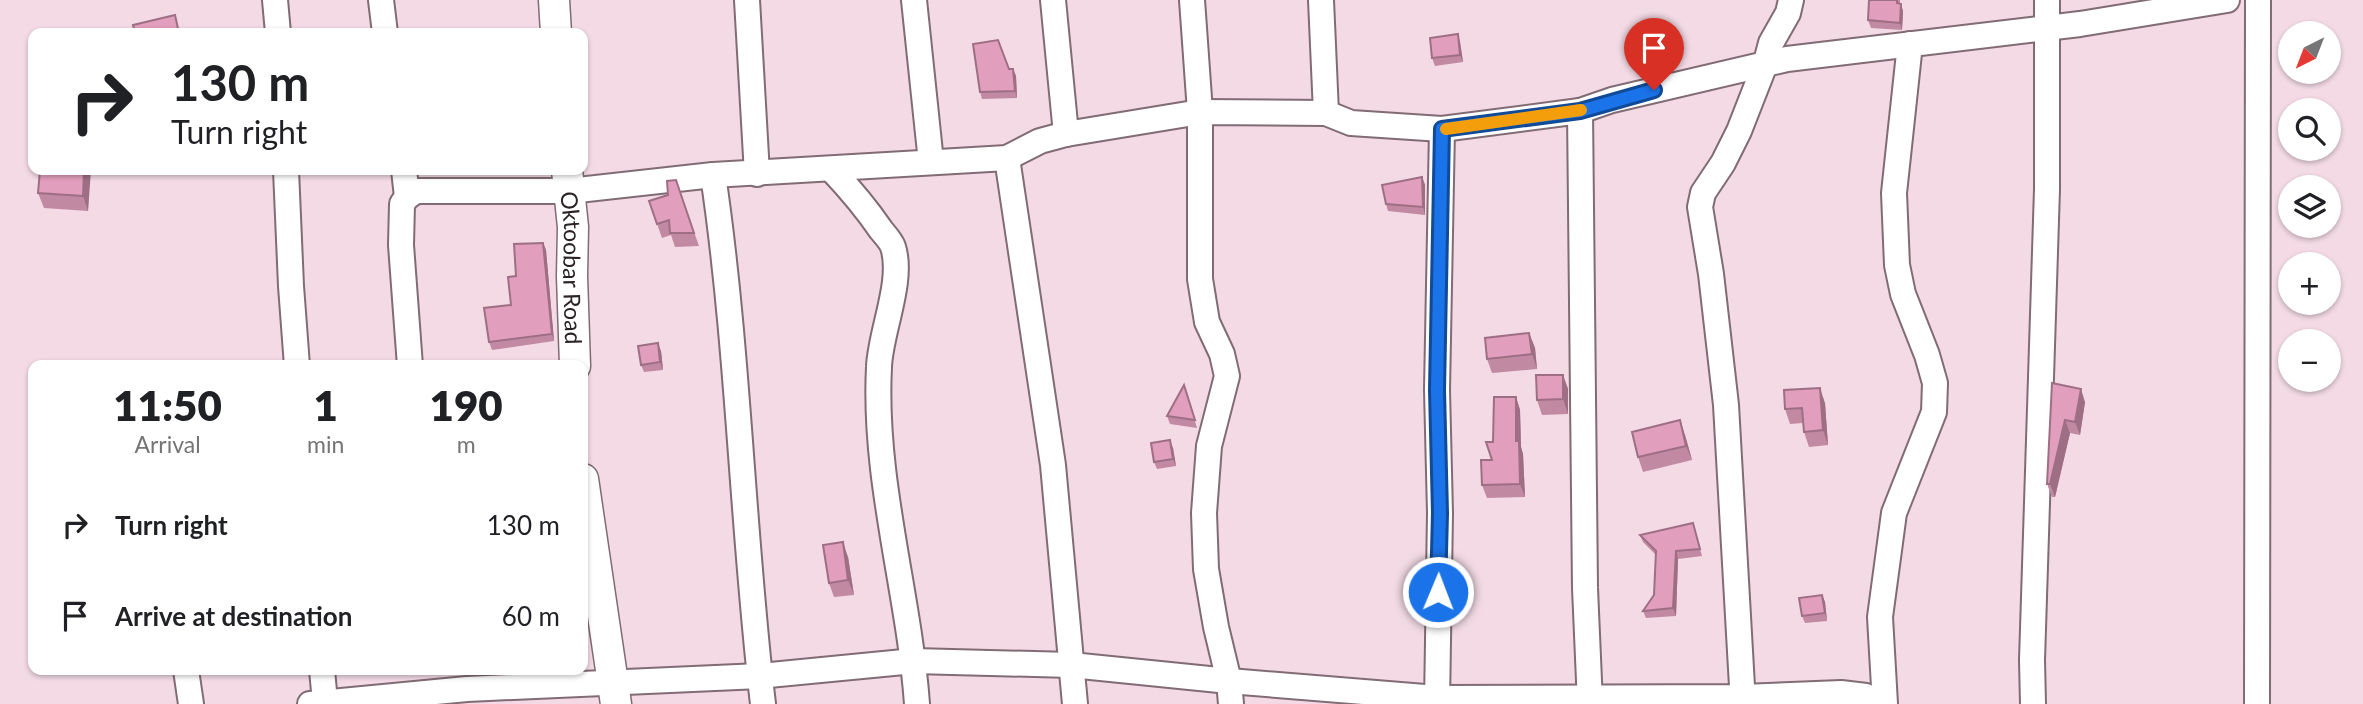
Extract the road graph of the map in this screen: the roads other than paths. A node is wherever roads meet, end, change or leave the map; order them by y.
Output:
1 (275, 0) edge
2 (381, 0) edge
3 (554, 0) edge
4 (747, 0) edge
5 (914, 0) edge
6 (1053, 0) edge
7 (1192, 0) edge
8 (1321, 0) edge
9 (1791, 0) edge
10 (2047, 0) edge
11 (2227, 0) edge
12 (2258, 0) edge
13 (278, 28) edge
14 (385, 28) edge
15 (556, 28) edge
16 (2047, 28) junction
17 (1910, 44) junction
18 (1766, 62) junction
19 (1580, 111) junction
20 (1200, 112) junction
21 (1326, 113) junction
22 (1442, 129) junction
23 (1066, 134) junction
24 (1007, 158) junction
25 (931, 162) junction
26 (831, 169) junction
27 (757, 174) junction
28 (286, 175) edge
29 (405, 175) edge
30 (713, 175) junction
31 (568, 180) edge
32 (407, 197) junction
33 (297, 360) edge
34 (410, 360) edge
35 (575, 360) edge
36 (588, 513) edge
37 (914, 661) junction
38 (1071, 665) junction
39 (187, 675) edge
40 (321, 675) edge
41 (760, 676) junction
42 (458, 689) edge
43 (614, 693) edge
44 (1230, 693) edge
45 (1437, 701) edge
46 (1590, 701) edge
47 (1742, 701) edge
48 (317, 703) edge
49 (191, 704) edge
50 (763, 704) edge
51 (917, 704) edge
52 (1075, 704) edge
53 (1878, 704) edge
54 (1885, 704) edge
55 (2033, 704) edge
56 (2257, 704) edge

1 - 13 street
2 - 14 street
3 - 15 street
4 - 27 street
5 - 25 street
6 - 23 street
7 - 20 street
8 - 21 street
9 - 18 street
10 - 16 street
11 - 16 street
12 - 56 street
16 - 17 street
16 - 55 street
17 - 18 street
17 - 54 street
18 - 19 street
18 - 47 street
19 - 22 street
19 - 46 street
20 - 21 street
20 - 23 street
20 - 44 street
21 - 22 street
22 - 45 street
23 - 24 street
24 - 25 street
24 - 38 street
25 - 26 street
26 - 27 street
26 - 37 street
27 - 30 street
28 - 33 street
29 - 32 street
30 - 31 street
30 - 41 street
31 - 32 street
31 - 35 street, Oktoobar Road
32 - 34 street
36 - 43 street
37 - 38 street
37 - 41 street
37 - 51 street
38 - 44 street
38 - 52 street
39 - 49 street
40 - 48 street
41 - 43 street
41 - 50 street
42 - 43 street
42 - 48 street
44 - 45 street
45 - 46 street
46 - 47 street
47 - 53 street

